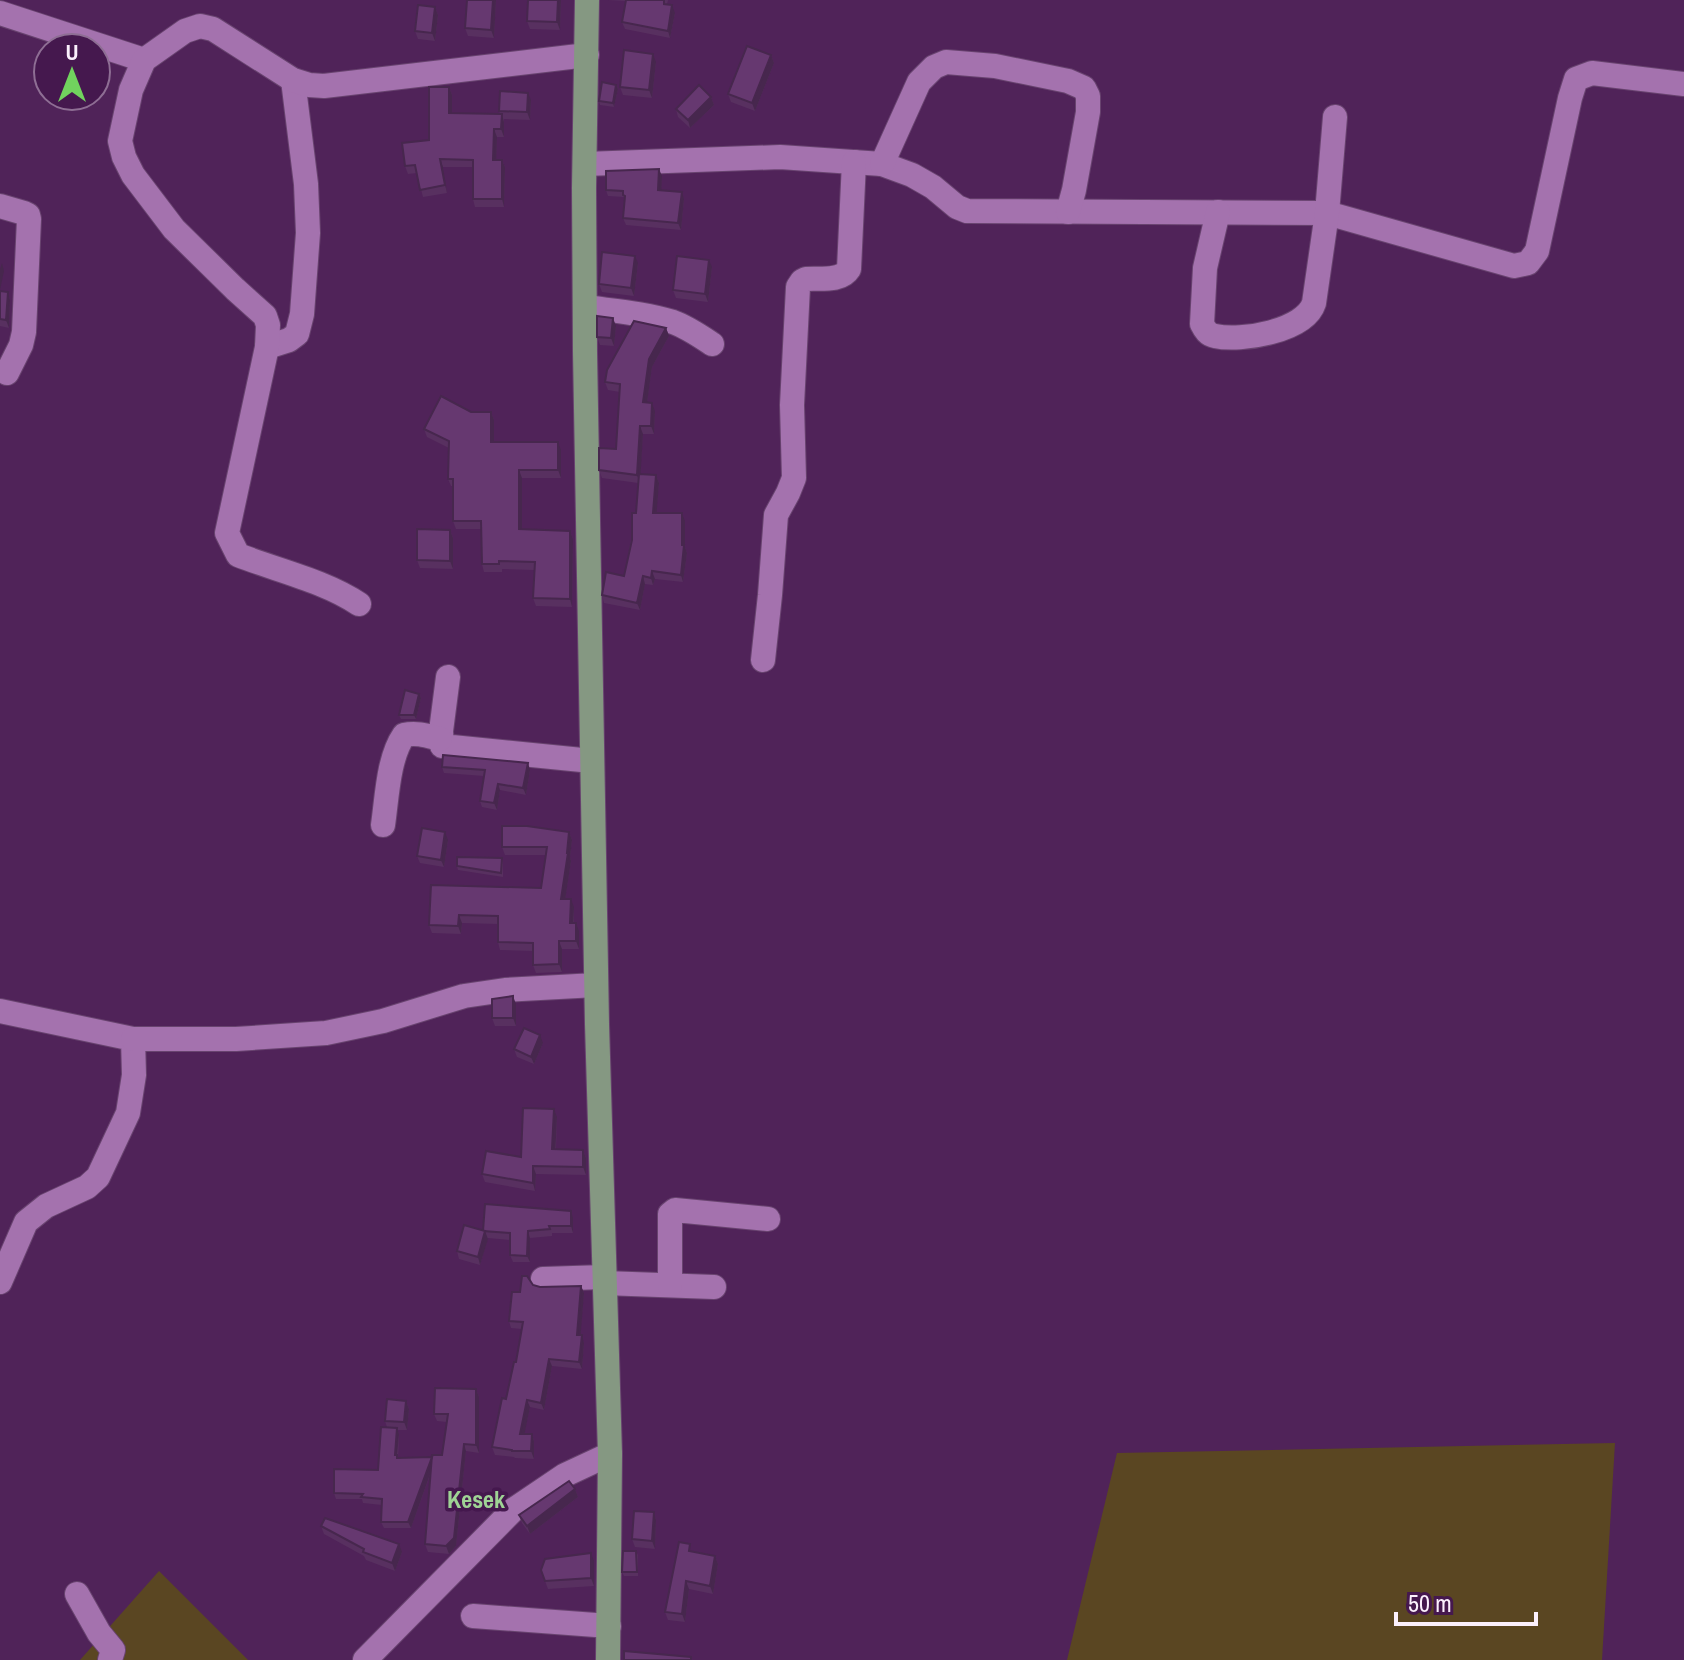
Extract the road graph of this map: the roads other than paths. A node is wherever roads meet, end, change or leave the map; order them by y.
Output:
1 (587, 0) edge
2 (10, 10) edge
3 (587, 55) junction
4 (144, 60) junction
5 (293, 80) junction
6 (1684, 84) edge
7 (1335, 117) dead end
8 (854, 162) junction
9 (585, 164) junction
10 (882, 164) junction
11 (0, 206) edge
12 (1068, 212) junction
13 (1218, 212) junction
14 (1327, 213) junction
15 (585, 307) junction
16 (712, 344) dead end
17 (267, 347) junction
18 (7, 373) dead end
19 (359, 604) dead end
20 (763, 660) dead end
21 (448, 677) dead end
22 (440, 739) junction
23 (592, 761) junction
24 (383, 825) dead end
25 (596, 985) junction
26 (0, 1011) edge
27 (133, 1039) junction
28 (768, 1219) dead end
29 (543, 1279) dead end
30 (604, 1280) junction
31 (0, 1282) edge
32 (670, 1285) junction
33 (714, 1287) dead end
34 (610, 1454) junction
35 (77, 1594) dead end
36 (473, 1616) dead end
37 (609, 1626) junction
38 (110, 1660) edge
39 (365, 1660) edge
40 (608, 1660) edge

1 - 3 main road
2 - 4 street
3 - 5 street
3 - 9 main road
4 - 5 street
4 - 17 street
5 - 17 street
6 - 14 street
7 - 14 street
8 - 9 street
8 - 10 street
8 - 20 street
9 - 15 main road
10 - 12 street
10 - 12 street
11 - 18 street
12 - 13 street
13 - 14 street
13 - 14 street
15 - 16 street
15 - 23 main road
17 - 19 street
21 - 22 street
22 - 23 street
22 - 24 street
23 - 25 main road
25 - 27 street
25 - 30 main road
26 - 27 street
27 - 31 street
28 - 32 street
29 - 30 street
30 - 32 street
30 - 34 main road
32 - 33 street
34 - 37 main road
34 - 39 street
35 - 38 street
36 - 37 street
37 - 40 main road

